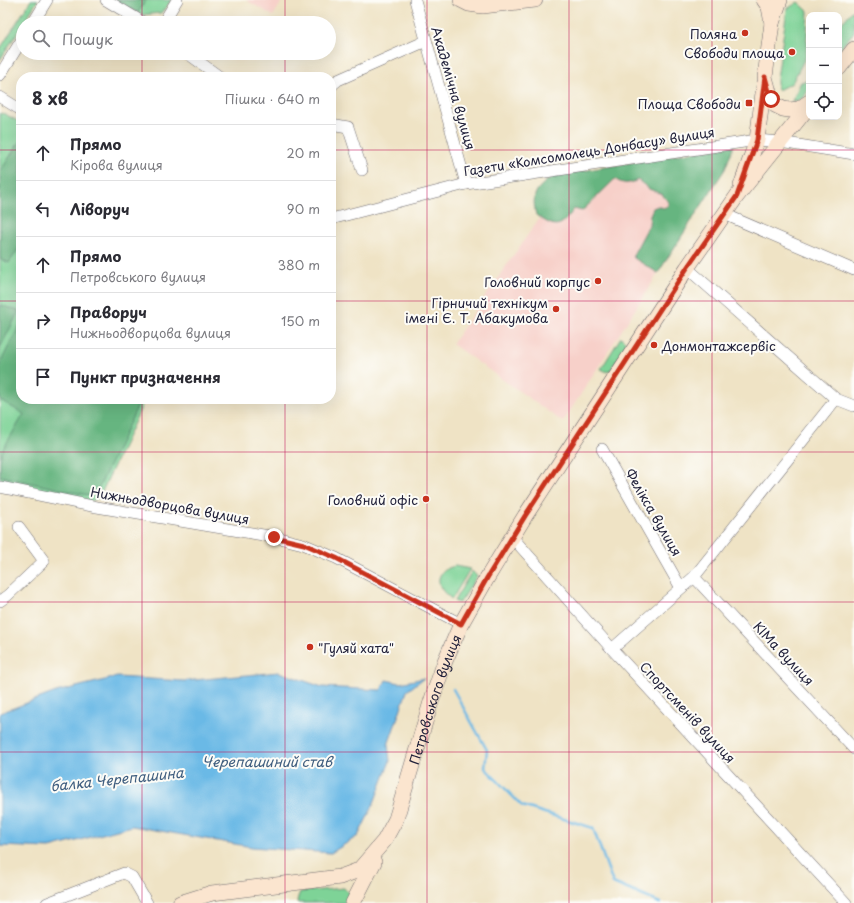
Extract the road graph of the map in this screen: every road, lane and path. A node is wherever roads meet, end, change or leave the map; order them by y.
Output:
1 (47, 0) edge
2 (106, 0) edge
3 (177, 0) edge
4 (415, 0) edge
5 (461, 0) edge
6 (535, 0) edge
7 (764, 0) edge
8 (780, 0) edge
9 (37, 16) edge
10 (132, 16) edge
11 (167, 16) edge
12 (772, 23) junction
13 (426, 41) junction
14 (16, 49) edge
15 (854, 49) edge
16 (196, 60) edge
17 (842, 64) edge
18 (213, 72) edge
19 (0, 75) edge
20 (765, 77) junction
21 (336, 82) edge
22 (0, 97) edge
23 (806, 104) edge
24 (16, 107) edge
25 (806, 110) edge
26 (336, 125) edge
27 (757, 140) junction
28 (780, 142) junction
29 (854, 154) edge
30 (362, 170) dead end
31 (466, 184) junction
32 (737, 196) junction
33 (724, 214) junction
34 (336, 218) edge
35 (687, 268) junction
36 (854, 270) edge
37 (836, 399) junction
38 (854, 406) edge
39 (602, 449) dead end
40 (0, 486) edge
41 (19, 527) dead end
42 (512, 537) junction
43 (694, 577) junction
44 (681, 588) junction
45 (0, 601) edge
46 (461, 624) junction
47 (612, 649) junction
48 (854, 749) edge
49 (384, 841) junction
50 (47, 903) edge
51 (147, 903) edge
52 (180, 903) edge
53 (353, 903) edge
54 (846, 903) edge

1 - 9 street
2 - 10 street
3 - 11 street
4 - 13 street, Академічна вулиця
5 - 6 main road
7 - 12 main road
8 - 12 main road
12 - 20 main road
13 - 21 street
13 - 31 street, Академічна вулиця
14 - 19 street
15 - 17 main road
16 - 18 street
20 - 23 main road
20 - 27 main road
22 - 24 street
25 - 28 main road
26 - 30 street
27 - 28 street, Газети «Комсомолець Донбасу» вулиця
27 - 31 street, Газети «Комсомолець Донбасу» вулиця
27 - 32 main road
28 - 29 street, Газети «Комсомолець Донбасу» вулиця
28 - 32 main road
31 - 34 street, Газети «Комсомолець Донбасу» вулиця
32 - 33 main road, Петровського вулиця
33 - 35 main road, Петровського вулиця
33 - 36 street
35 - 37 street
35 - 42 main road, Петровського вулиця
37 - 38 street
37 - 43 street
39 - 44 street, Фелікса вулиця
40 - 46 street, Нижньодворцова вулиця
41 - 45 street
42 - 46 main road, Петровського вулиця
42 - 47 street, Спортсменів вулиця
43 - 44 street
43 - 48 street, КІМа вулиця
44 - 47 street
46 - 49 main road, Петровського вулиця
47 - 54 street, Спортсменів вулиця
49 - 52 main road, Петровського вулиця
49 - 53 main road
50 - 51 street

